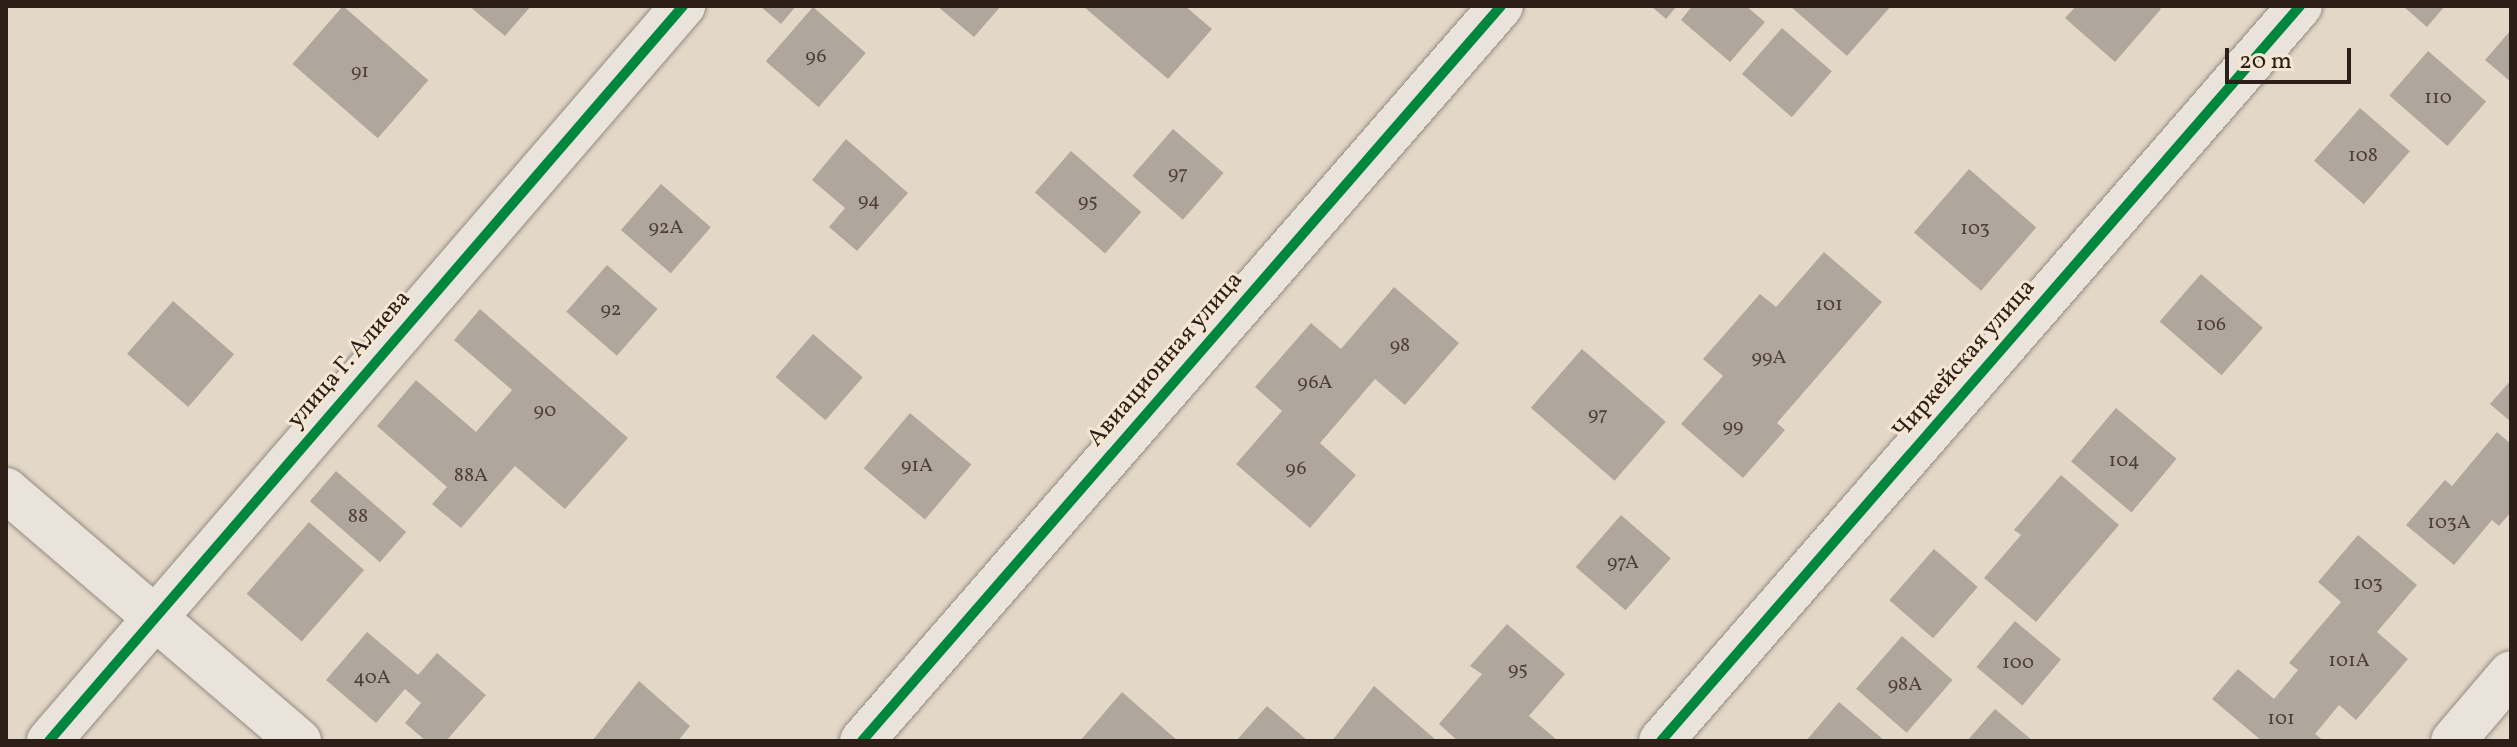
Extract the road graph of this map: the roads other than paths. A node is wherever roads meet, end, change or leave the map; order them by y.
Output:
1 (683, 6) edge
2 (1501, 6) edge
3 (2300, 6) edge
4 (6, 490) edge
5 (155, 618) junction
6 (2511, 673) edge
7 (49, 741) edge
8 (299, 741) edge
9 (862, 741) edge
10 (1661, 741) edge
11 (2453, 741) edge

1 - 5 street, улица Г. Алиева
2 - 9 street, Авиационная улица
3 - 10 street, Чиркейская улица
4 - 5 street
5 - 7 street, улица Г. Алиева
5 - 8 street
6 - 11 street

